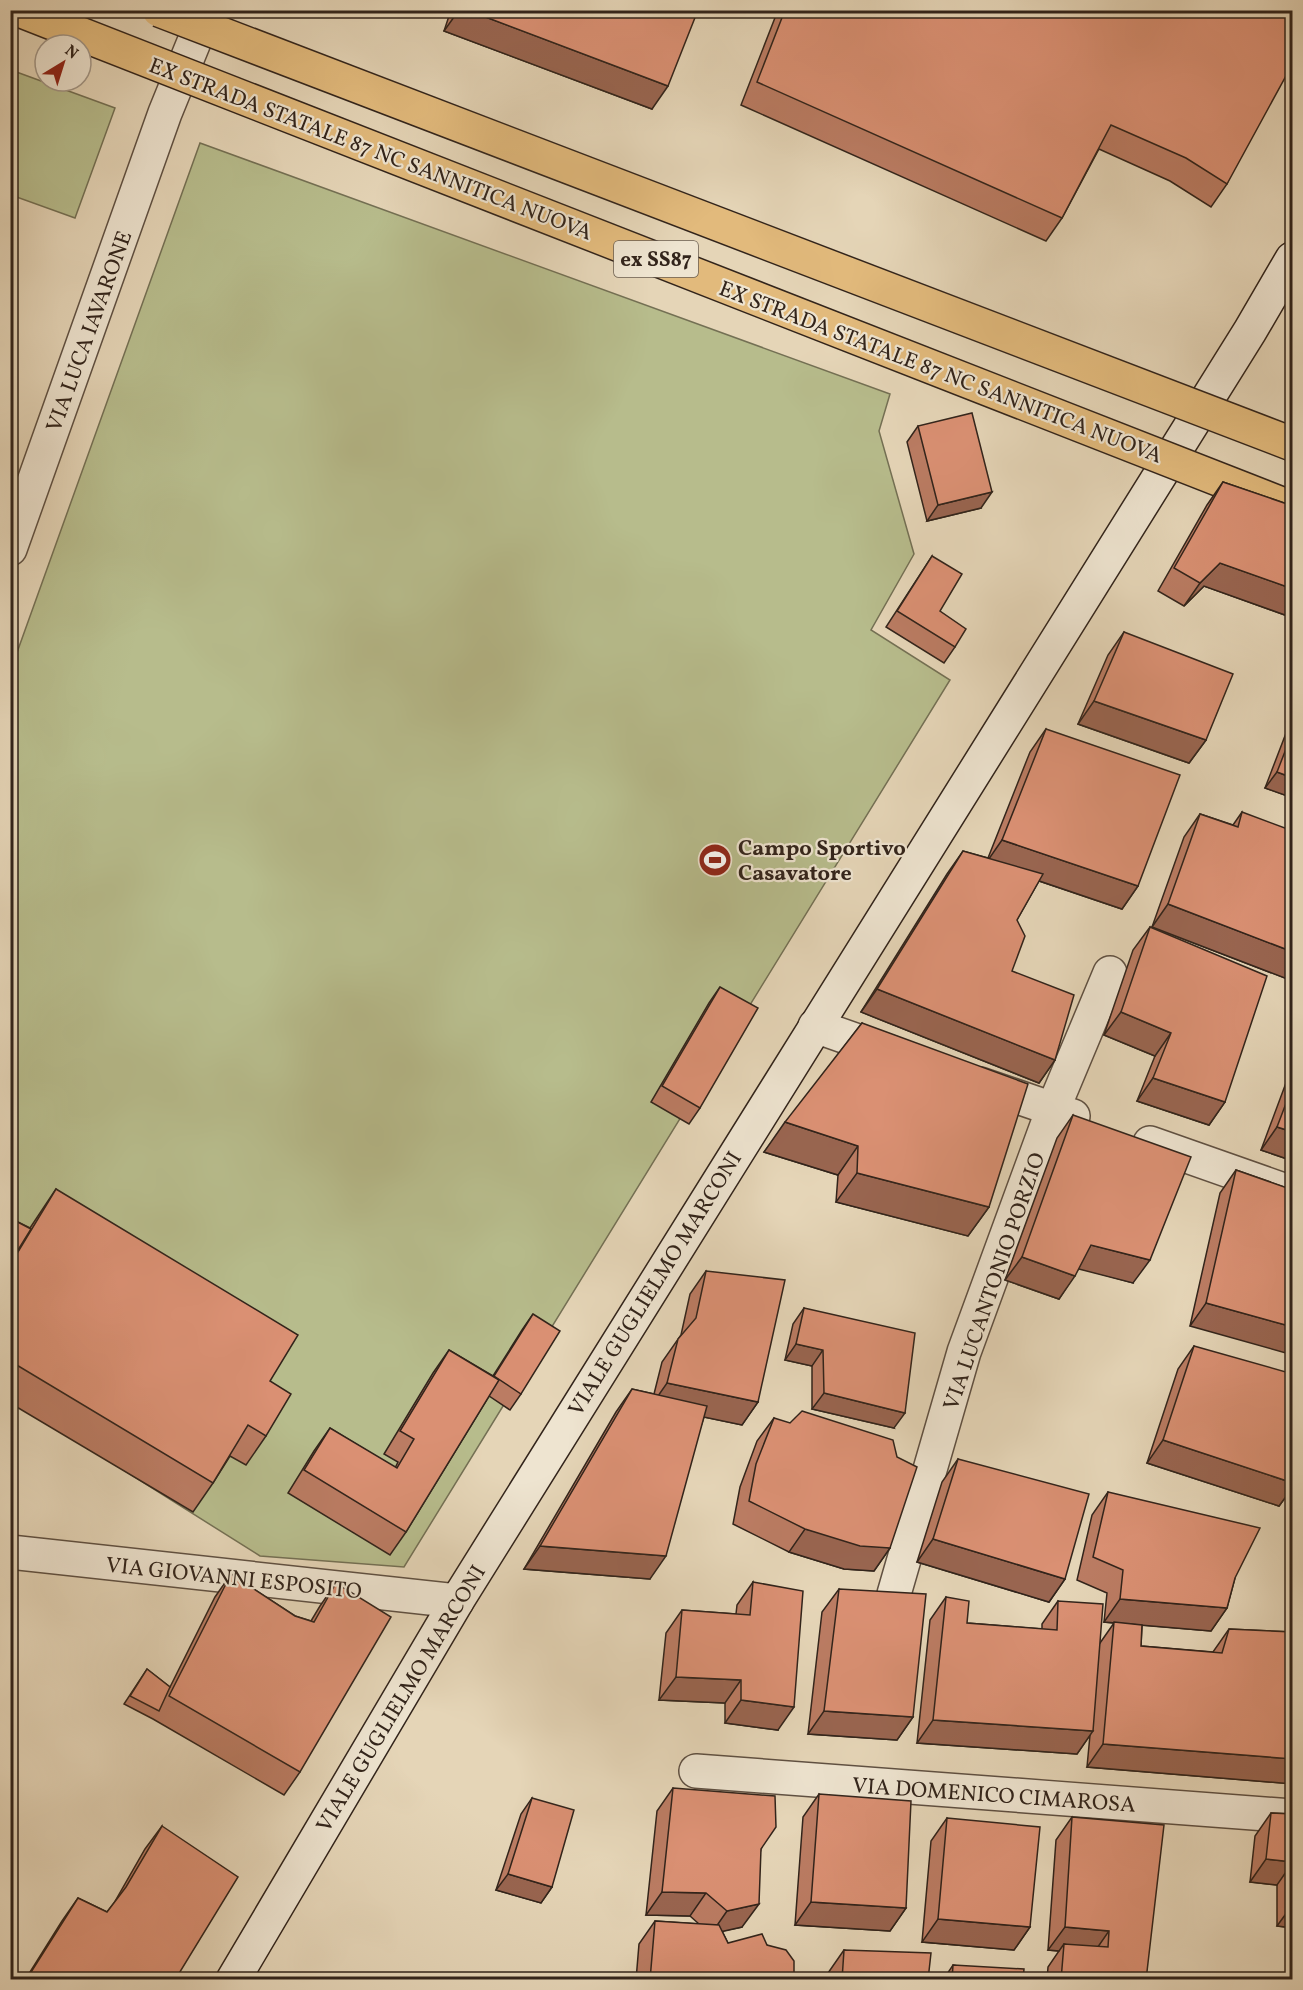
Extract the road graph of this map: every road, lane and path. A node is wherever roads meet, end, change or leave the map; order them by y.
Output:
1 (19, 10) edge
2 (159, 10) edge
3 (207, 10) edge
4 (1293, 259) edge
5 (1293, 444) edge
6 (1293, 508) edge
7 (10, 549) edge
8 (1110, 973) dead end
9 (815, 1026) junction
10 (923, 1064) edge
11 (955, 1075) edge
12 (1053, 1109) junction
13 (1293, 1193) edge
14 (10, 1552) edge
15 (894, 1594) edge
16 (456, 1601) junction
17 (696, 1772) dead end
18 (1293, 1816) edge
19 (233, 1980) edge

1 - 6 highway, EX STRADA STATALE 87 NC SANNITICA NUOVA / ex SS87, bridge
2 - 5 highway, ex SS87, bridge
3 - 7 street, VIA LUCA IAVARONE
4 - 9 street, VIALE GUGLIELMO MARCONI
8 - 12 street, VIA LUCANTONIO PORZIO
9 - 10 street
9 - 16 street, VIALE GUGLIELMO MARCONI
11 - 12 street
12 - 13 street
12 - 15 street, VIA LUCANTONIO PORZIO
14 - 16 street, VIA GIOVANNI ESPOSITO
16 - 19 street, VIALE GUGLIELMO MARCONI
17 - 18 street, VIA DOMENICO CIMAROSA

